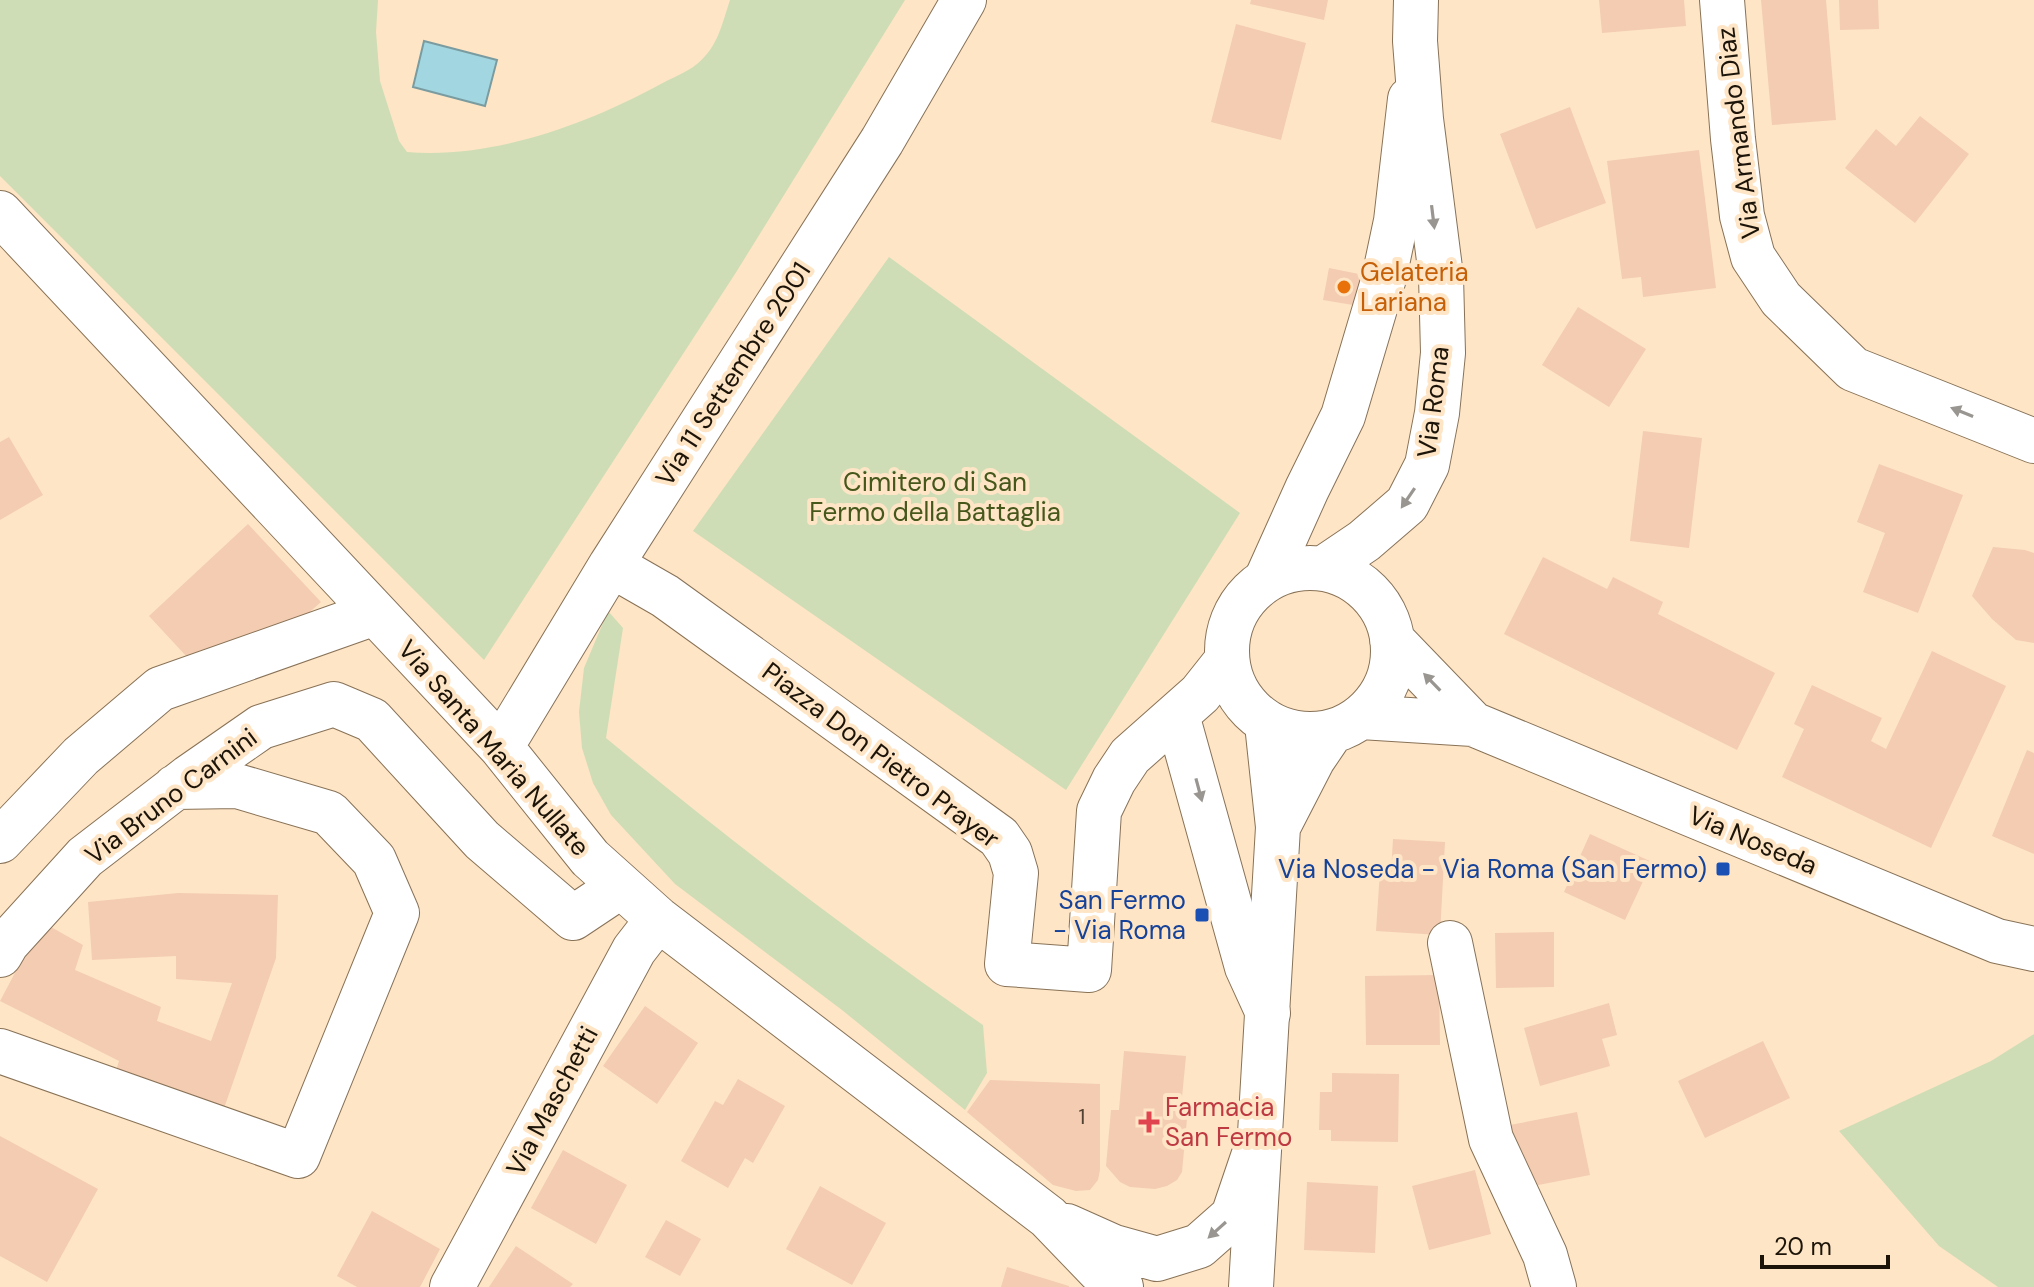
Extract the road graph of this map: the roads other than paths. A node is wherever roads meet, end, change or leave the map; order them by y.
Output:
1 (964, 0) edge
2 (1722, 0) edge
3 (1416, 21) edge
4 (0, 213) edge
5 (2034, 441) edge
6 (611, 565) junction
7 (1324, 568) junction
8 (1267, 578) junction
9 (375, 613) junction
10 (1392, 640) junction
11 (1227, 660) junction
12 (1177, 715) junction
13 (1267, 724) junction
14 (1347, 724) junction
15 (1473, 724) junction
16 (501, 747) junction
17 (175, 787) junction
18 (1278, 827) junction
19 (0, 841) edge
20 (621, 886) junction
21 (658, 919) junction
22 (1450, 943) dead end
23 (2034, 949) edge
24 (0, 955) edge
25 (1268, 1013) junction
26 (0, 1051) edge
27 (1260, 1136) junction
28 (1048, 1217) junction
29 (452, 1287) edge
30 (1121, 1287) edge
31 (1251, 1287) edge
32 (1554, 1287) edge

1 - 6 street, Via 11 Settembre 2001
5 -> 2 street, Via Armando Diaz
3 -> 7 street, Via Roma
3 - 8 street
4 - 9 street, Via Santa Maria Nullate
6 - 12 street, Piazza Don Pietro Prayer
6 - 16 street, Via 11 Settembre 2001
7 - 8 street
7 - 10 street
8 - 11 street
9 - 16 street, Via Santa Maria Nullate
9 - 19 street
10 - 14 street
15 -> 10 street, Via Noseda
11 - 12 street, Piazza Don Pietro Prayer
11 - 13 street
12 -> 25 street
13 - 14 street
13 - 18 street
14 - 15 street, Via Noseda
14 - 18 street
15 - 23 street, Via Noseda
16 - 20 street, Via Santa Maria Nullate
17 - 20 street, Via Bruno Carnini
17 - 24 street, Via Bruno Carnini
17 - 26 street
18 - 25 street
20 - 21 street, Via Santa Maria Nullate
21 - 28 street, Via Santa Maria Nullate
21 - 29 street, Via Maschetti
22 - 32 street
25 - 27 street
27 -> 28 street, Via Santa Maria Nullate
27 - 31 street
28 - 30 street, Via Santa Maria Nullate

